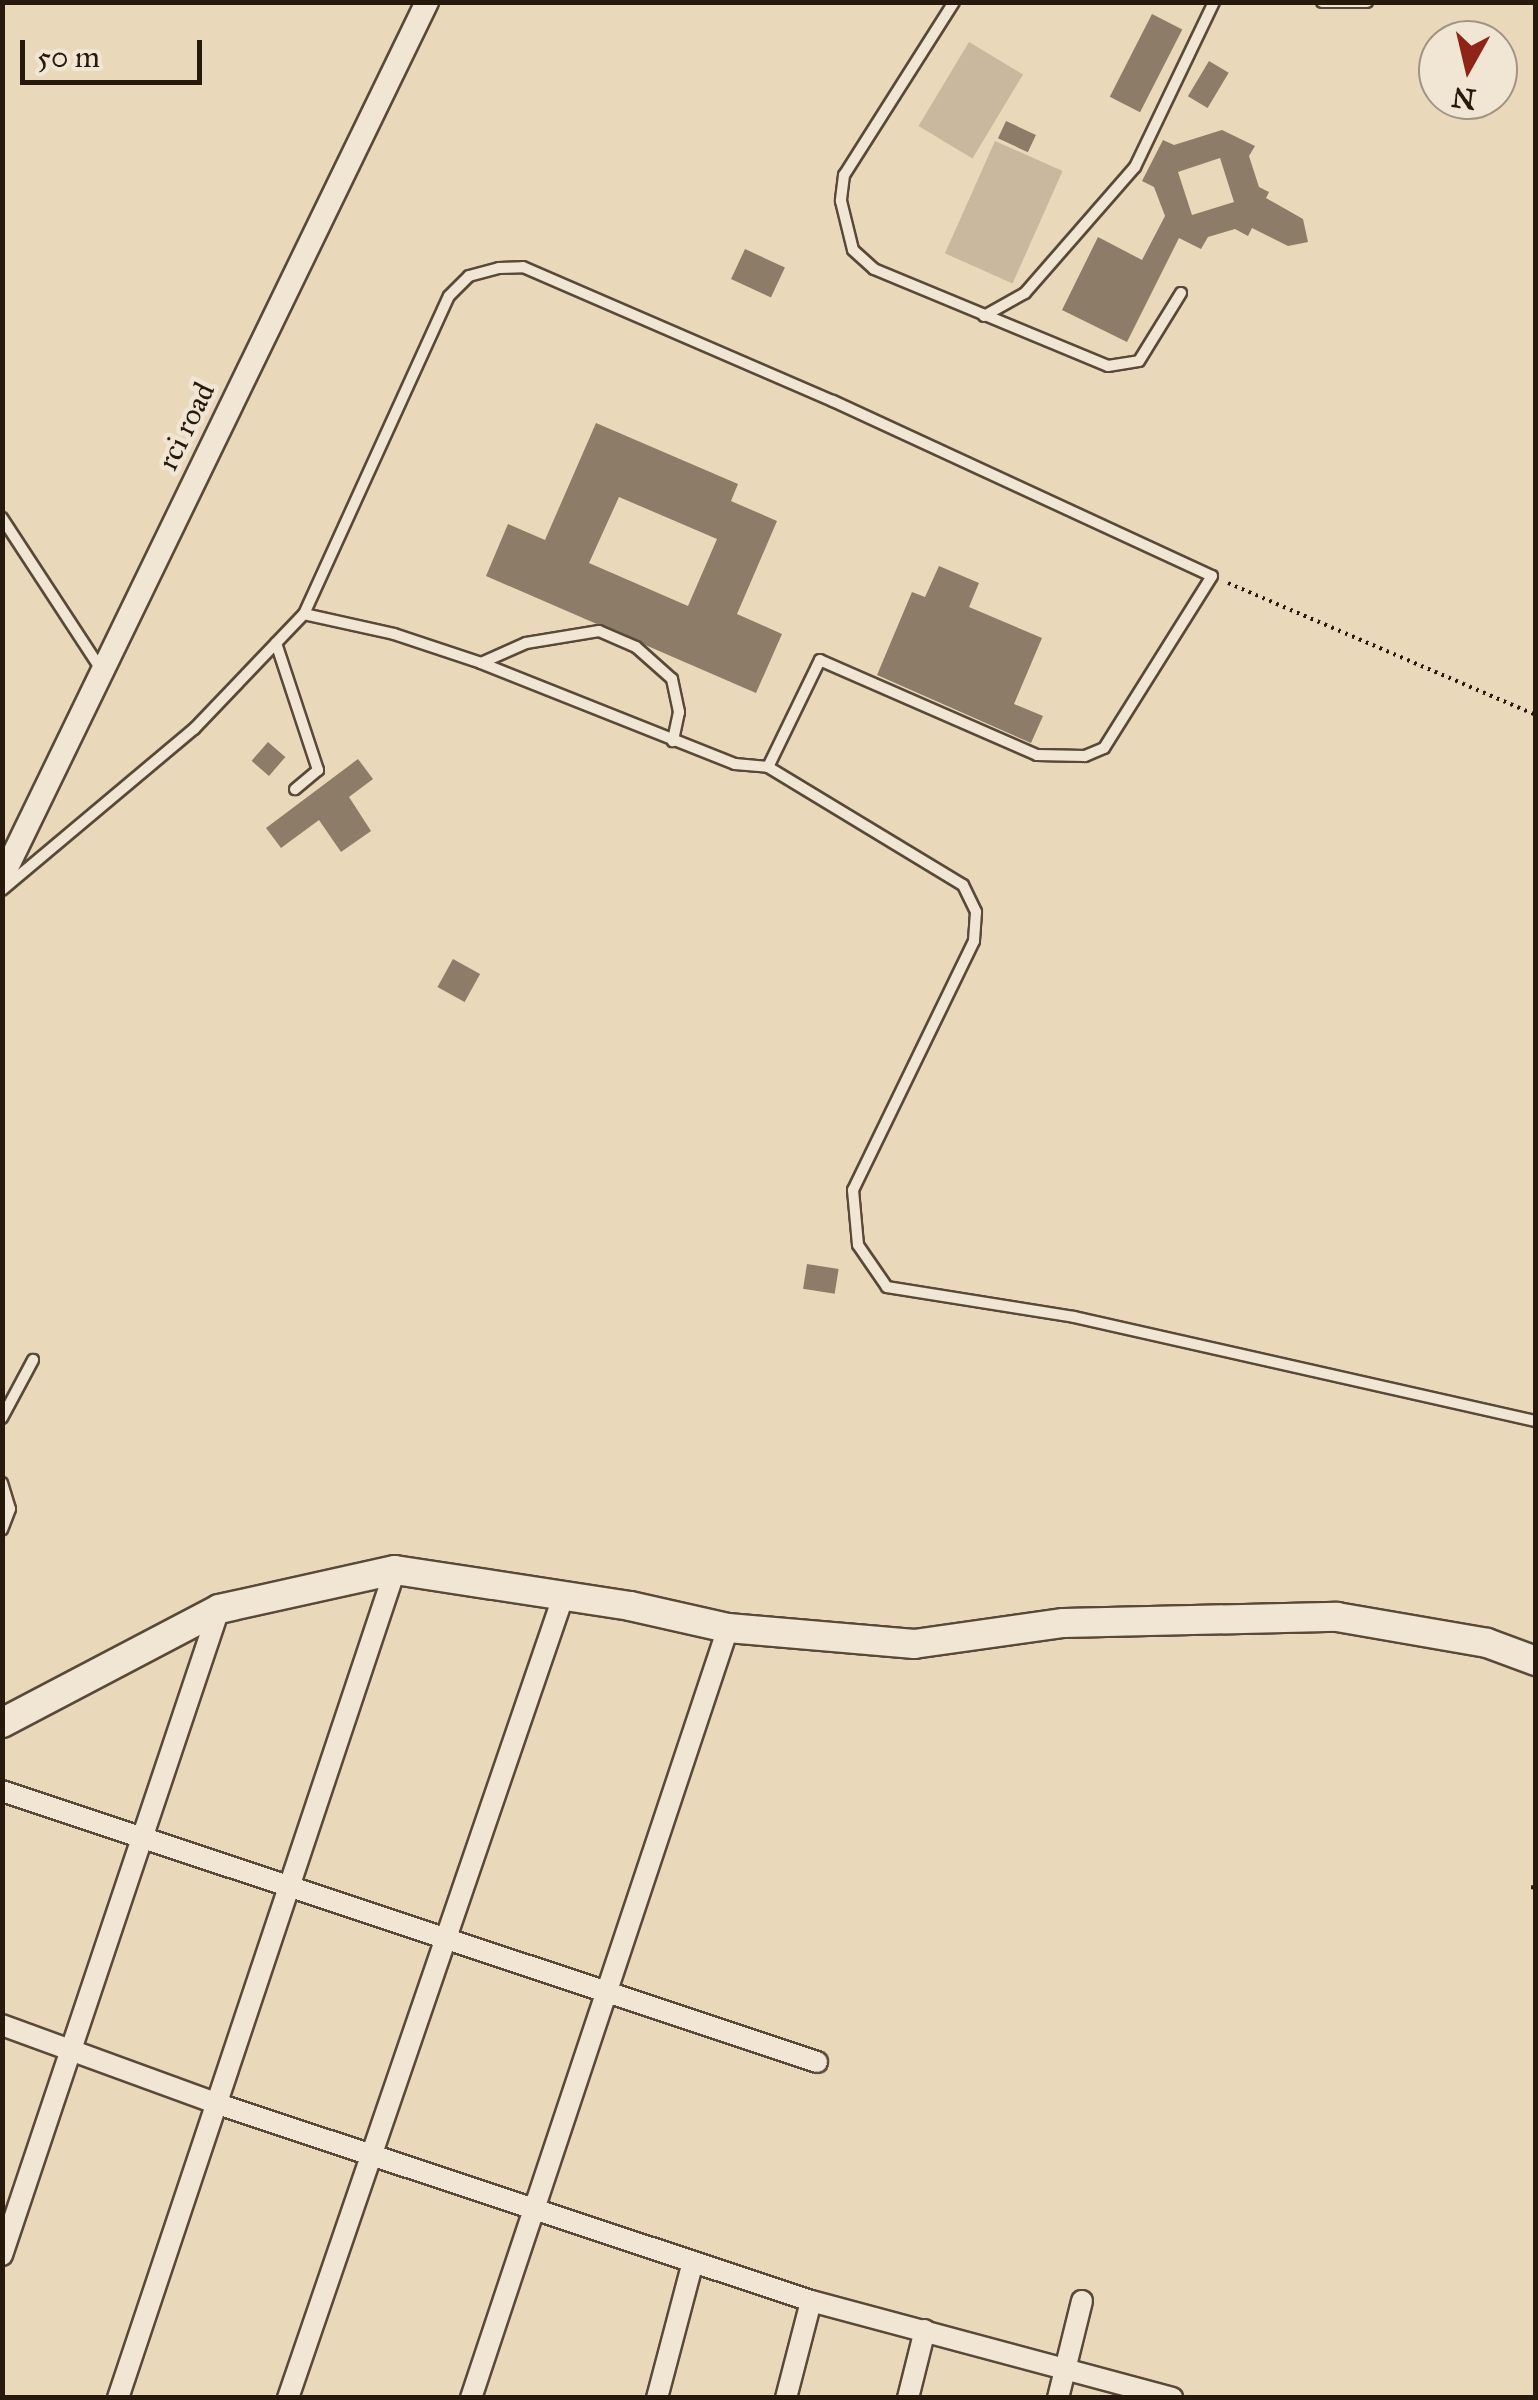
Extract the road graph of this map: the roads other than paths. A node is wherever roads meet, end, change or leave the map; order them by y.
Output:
1 (427, 2) edge
2 (954, 2) edge
3 (1214, 2) edge
4 (1322, 2) edge
5 (1367, 2) edge
6 (1181, 293) dead end
7 (984, 316) junction
8 (2, 518) edge
9 (304, 614) junction
10 (276, 643) junction
11 (481, 664) junction
12 (101, 669) junction
13 (673, 741) junction
14 (768, 767) junction
15 (295, 789) dead end
16 (2, 878) edge
17 (2, 890) edge
18 (33, 1360) dead end
19 (2, 1418) edge
20 (1536, 1421) edge
21 (2, 1483) edge
22 (2, 1530) edge
23 (396, 1570) junction
24 (563, 1597) junction
25 (219, 1609) junction
26 (728, 1628) junction
27 (1536, 1661) edge
28 (2, 1723) edge
29 (2, 1791) edge
30 (143, 1837) junction
31 (289, 1885) junction
32 (444, 1935) junction
33 (602, 1990) junction
34 (2, 2025) edge
35 (74, 2051) junction
36 (817, 2062) dead end
37 (218, 2104) junction
38 (372, 2151) junction
39 (532, 2208) junction
40 (2, 2255) edge
41 (693, 2262) junction
42 (811, 2301) junction
43 (1082, 2301) dead end
44 (925, 2330) junction
45 (1065, 2370) junction
46 (118, 2398) edge
47 (288, 2398) edge
48 (470, 2398) edge
49 (657, 2398) edge
50 (786, 2398) edge
51 (908, 2398) edge
52 (1058, 2398) edge
53 (1172, 2398) edge

1 - 12 street, rci road
2 - 7 lane
3 - 7 lane
4 - 5 lane
6 - 7 lane
8 - 12 lane
9 - 10 lane
9 - 11 lane
9 - 14 lane
10 - 15 lane
10 - 17 lane
11 - 13 lane
11 - 13 lane
12 - 16 street, rci road
13 - 14 lane
14 - 20 lane
18 - 19 lane
21 - 22 lane
23 - 24 main road
23 - 25 main road
23 - 31 street
24 - 26 main road
24 - 32 street
25 - 28 main road
25 - 30 street
26 - 27 main road
26 - 33 street
29 - 30 street
30 - 31 street
30 - 35 street
31 - 32 street
31 - 37 street
32 - 33 street
32 - 38 street
33 - 36 street
33 - 39 street
34 - 35 street
35 - 37 street
35 - 40 street
37 - 38 street
37 - 46 street
38 - 39 street
38 - 47 street
39 - 41 street
39 - 48 street
41 - 42 street
41 - 49 street
42 - 44 street
42 - 50 street
43 - 45 street
44 - 45 street
44 - 51 street
45 - 52 street
45 - 53 street

